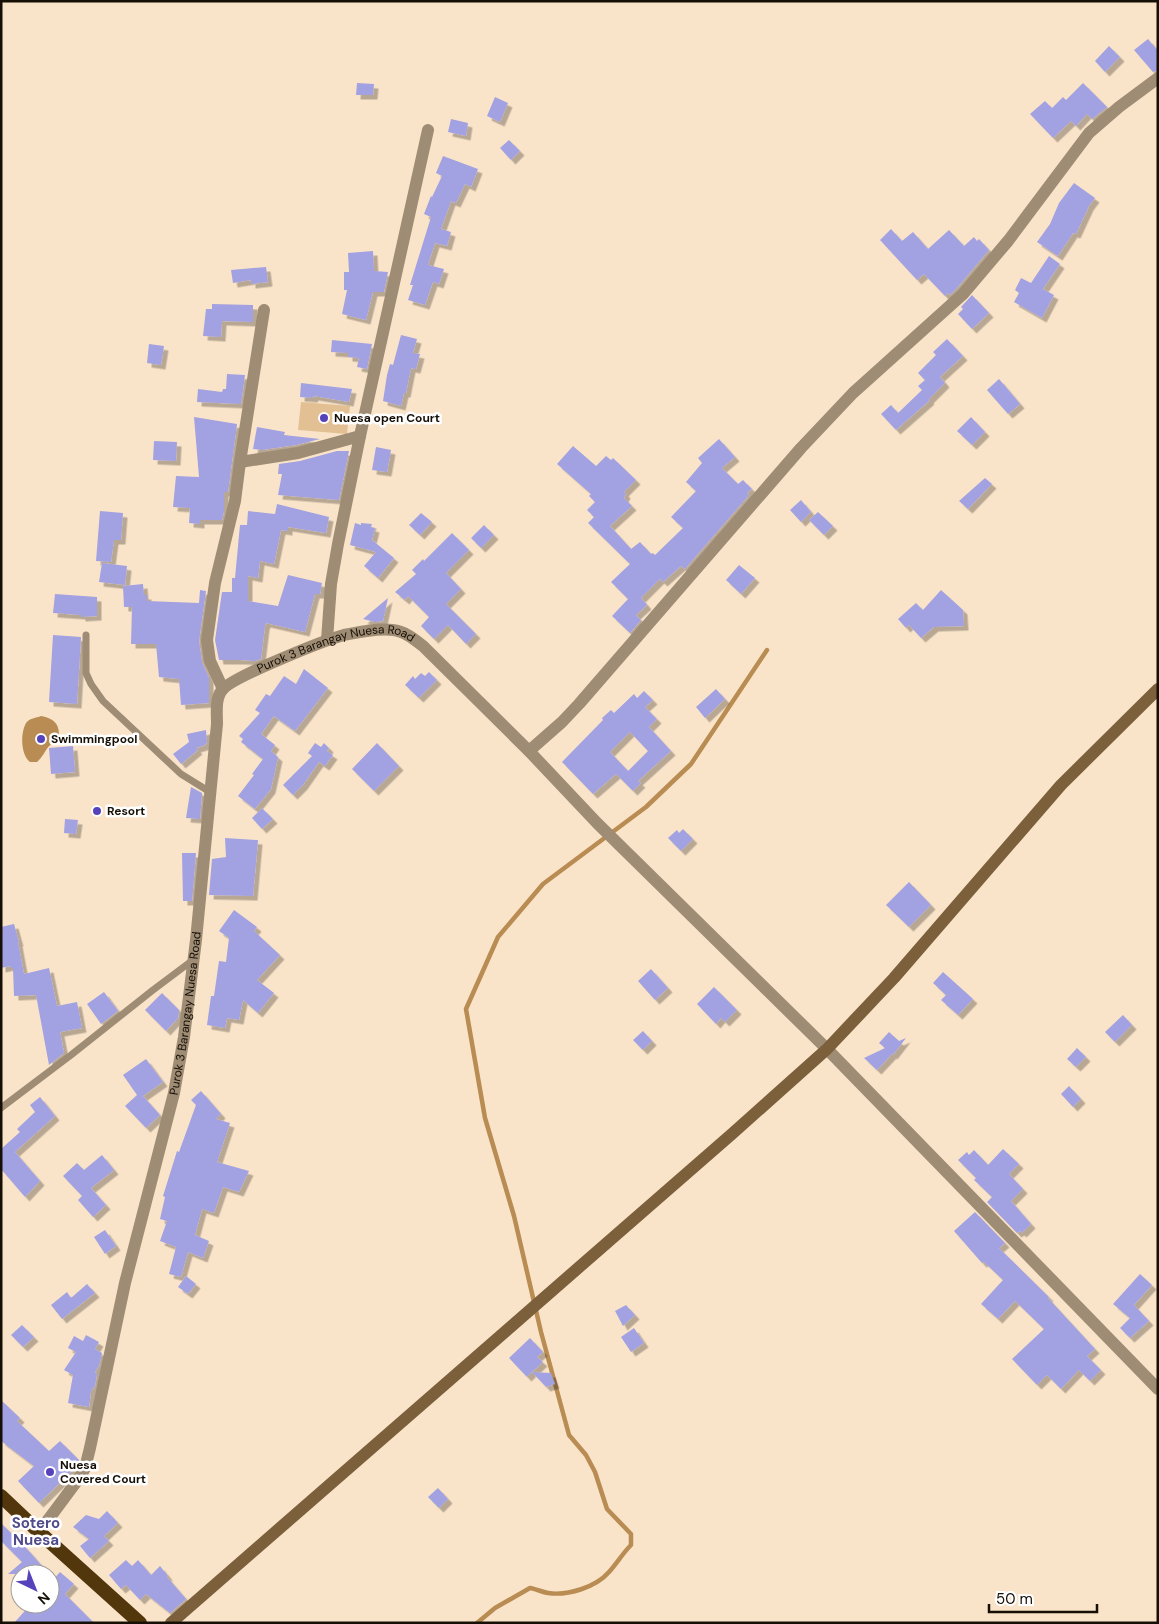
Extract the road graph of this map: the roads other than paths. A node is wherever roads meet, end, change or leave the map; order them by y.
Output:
1 (1158, 78) edge
2 (428, 130) dead end
3 (264, 310) dead end
4 (360, 436) junction
5 (240, 462) junction
6 (86, 635) dead end
7 (327, 640) junction
8 (223, 689) junction
9 (1158, 689) edge
10 (529, 751) junction
11 (210, 792) junction
12 (194, 960) junction
13 (828, 1048) junction
14 (1, 1108) edge
15 (1158, 1389) edge
16 (1, 1496) edge
17 (38, 1532) junction
18 (140, 1623) edge
19 (171, 1623) edge

1 - 10 street
2 - 4 street
3 - 5 street
4 - 5 street
4 - 7 street
5 - 8 street
6 - 11 lane
7 - 8 street, Purok 3 Barangay Nuesa Road
7 - 10 street, Purok 3 Barangay Nuesa Road
8 - 11 street, Purok 3 Barangay Nuesa Road
9 - 13 main road
10 - 13 street, Purok 3 Barangay Nuesa Road
11 - 12 street, Purok 3 Barangay Nuesa Road
12 - 14 lane
12 - 17 street, Purok 3 Barangay Nuesa Road
13 - 15 street, Purok 3 Barangay Nuesa Road
13 - 19 main road
16 - 17 highway
17 - 18 highway

